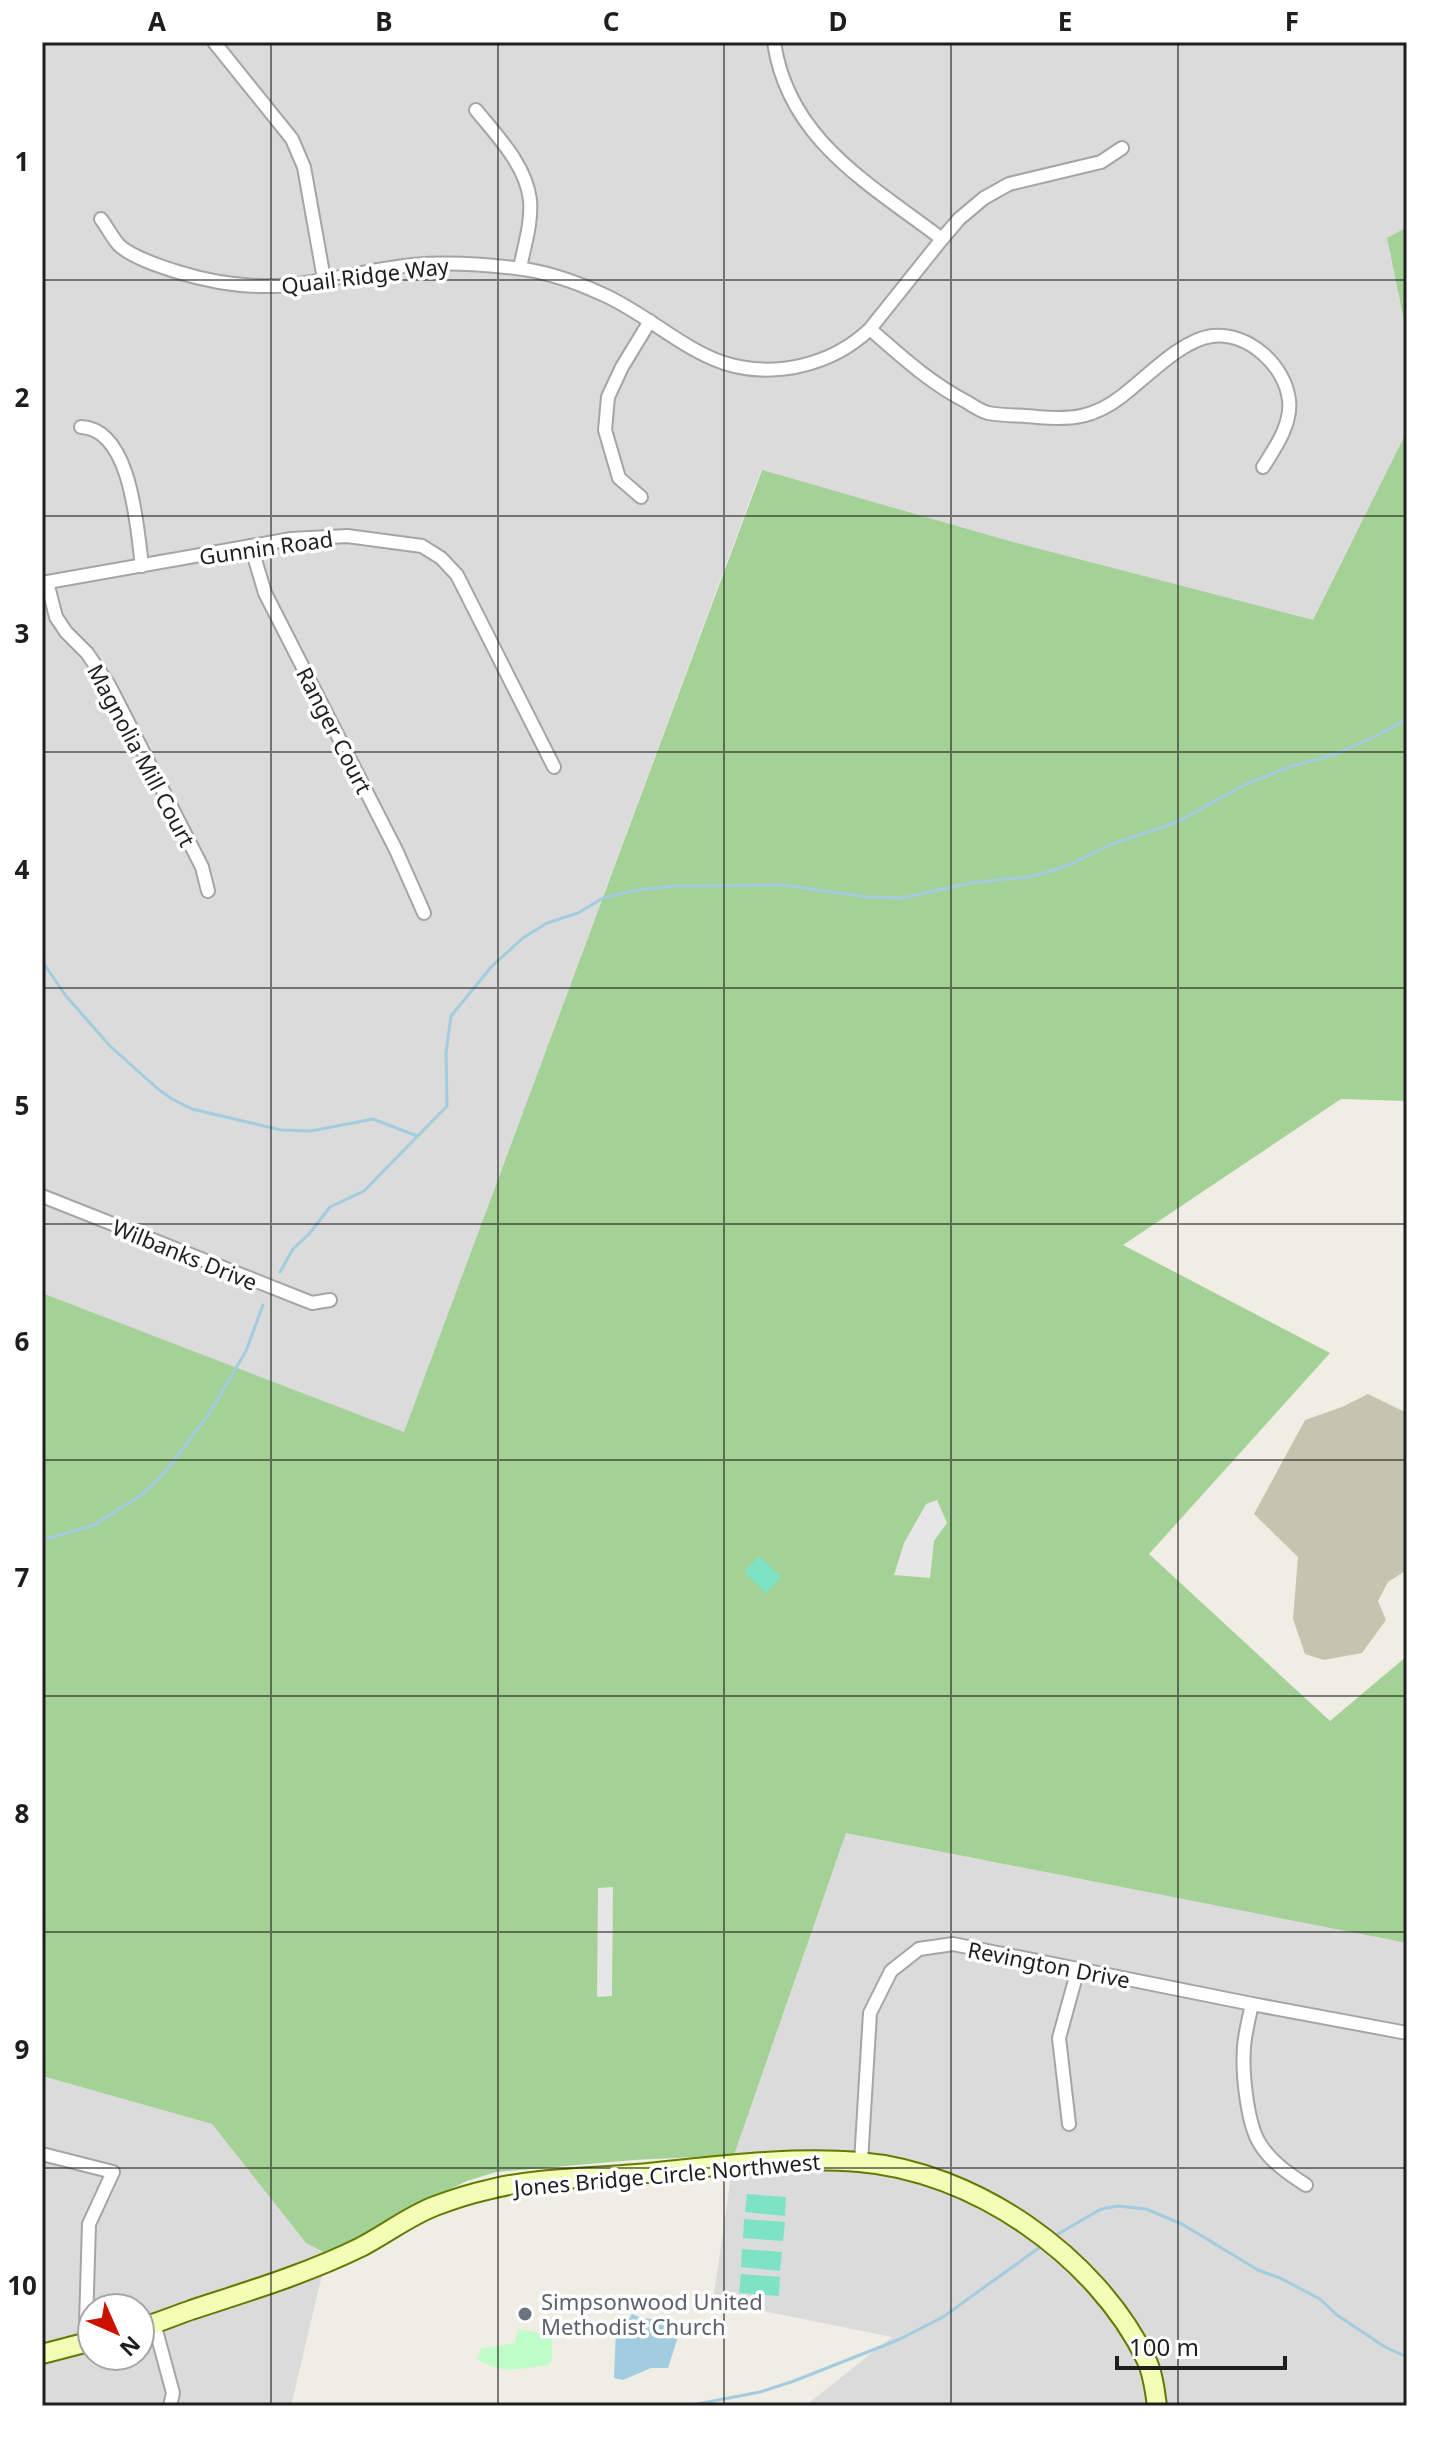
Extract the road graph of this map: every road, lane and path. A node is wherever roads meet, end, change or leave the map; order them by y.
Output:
1 (214, 42) edge
2 (774, 42) edge
3 (476, 110) dead end
4 (1122, 148) dead end
5 (101, 219) dead end
6 (942, 239) junction
7 (520, 268) junction
8 (324, 279) junction
9 (650, 321) junction
10 (870, 329) junction
11 (81, 427) dead end
12 (1263, 467) dead end
13 (641, 497) dead end
14 (251, 546) junction
15 (142, 566) junction
16 (45, 582) edge
17 (554, 767) dead end
18 (208, 891) dead end
19 (424, 913) dead end
20 (42, 1196) edge
21 (330, 1300) dead end
22 (1078, 1969) junction
23 (1252, 2004) junction
24 (1407, 2033) edge
25 (1069, 2124) dead end
26 (42, 2154) edge
27 (861, 2162) junction
28 (1306, 2185) dead end
29 (87, 2292) edge
30 (156, 2323) edge
31 (76, 2346) edge
32 (156, 2349) edge
33 (42, 2354) edge
34 (170, 2406) edge
35 (1157, 2406) edge

1 - 8 street
2 - 6 street
3 - 7 street
4 - 6 street, Quail Ridge Way
5 - 8 street, Quail Ridge Way
6 - 10 street, Quail Ridge Way
7 - 8 street, Quail Ridge Way
7 - 9 street, Quail Ridge Way
9 - 10 street, Quail Ridge Way
9 - 13 street
10 - 12 street
11 - 15 street
14 - 15 street, Gunnin Road
14 - 17 street, Gunnin Road
14 - 19 street, Ranger Court
15 - 16 street, Gunnin Road
16 - 18 street, Magnolia Mill Court
20 - 21 street, Wilbanks Drive
22 - 23 street, Revington Drive
22 - 25 street
22 - 27 street, Revington Drive
23 - 24 street, Revington Drive
23 - 28 street
26 - 29 street
27 - 30 street, Jones Bridge Circle Northwest
27 - 35 street, Jones Bridge Circle Northwest
31 - 33 street
32 - 34 street

